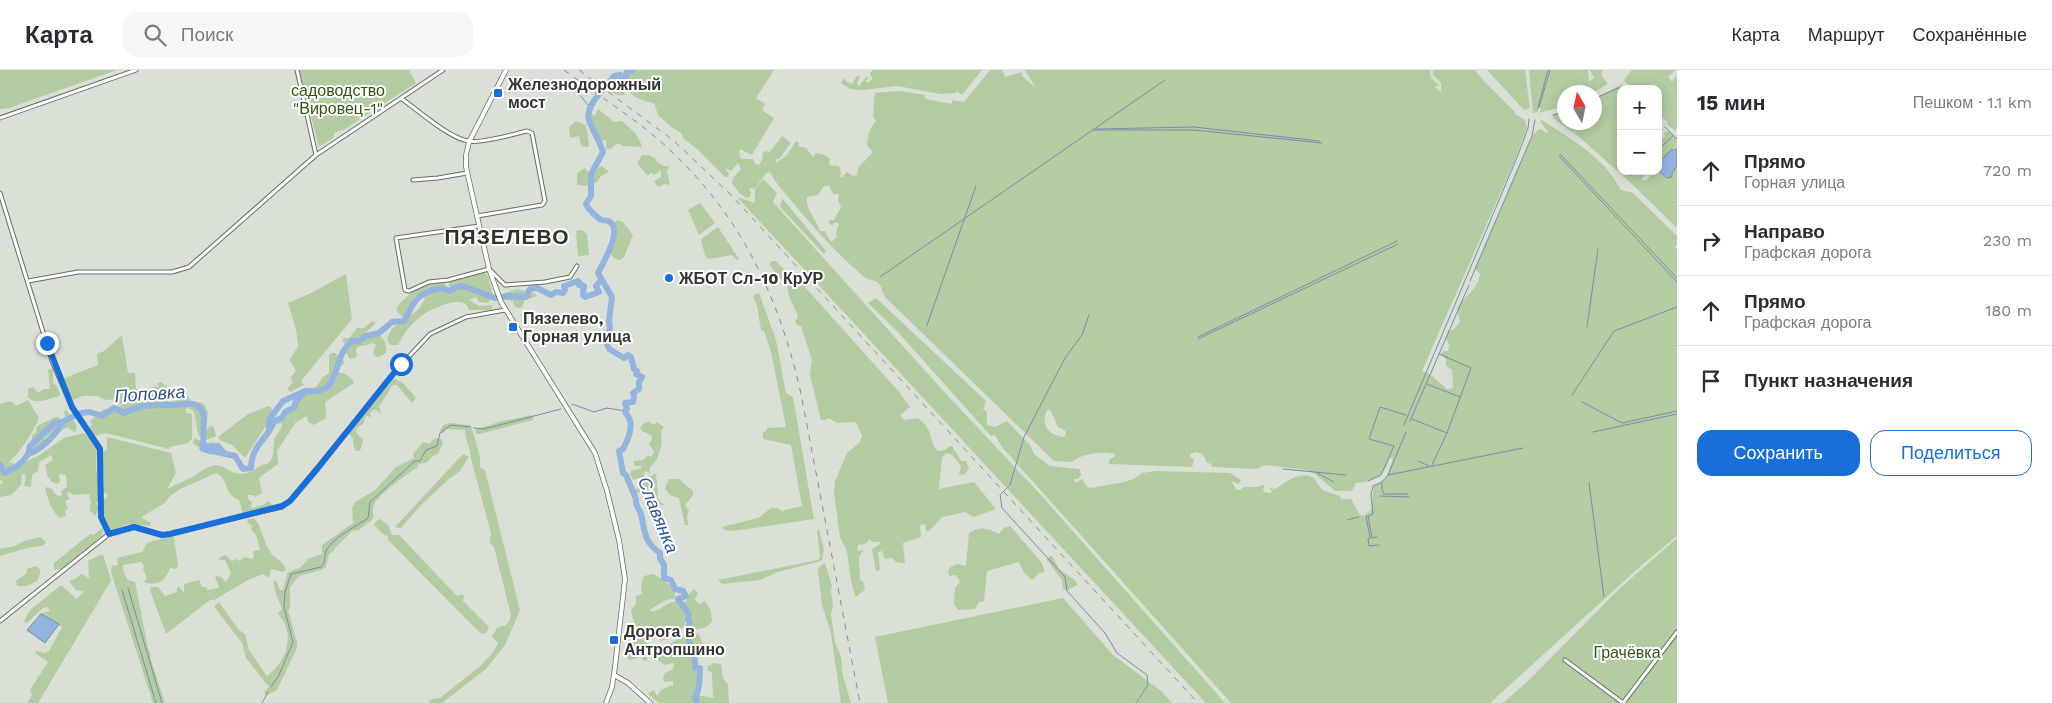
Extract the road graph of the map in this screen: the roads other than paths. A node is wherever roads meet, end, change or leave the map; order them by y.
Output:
1 (136, 70) edge
2 (297, 70) edge
3 (444, 70) edge
4 (506, 70) edge
5 (402, 99) junction
6 (0, 118) edge
7 (469, 142) junction
8 (316, 155) junction
9 (467, 173) junction
10 (413, 180) dead end
11 (0, 193) edge
12 (477, 216) junction
13 (479, 226) junction
14 (577, 266) dead end
15 (489, 269) junction
16 (28, 281) junction
17 (505, 310) junction
18 (109, 534) junction
19 (0, 621) edge
20 (1677, 632) edge
21 (1565, 660) dead end
22 (614, 675) junction
23 (606, 703) edge
24 (650, 703) edge
25 (1623, 703) edge

1 - 6 street
2 - 8 street
3 - 5 street
4 - 7 main road
5 - 7 street
5 - 8 street
7 - 9 main road
7 - 12 street
8 - 16 street
9 - 10 street
9 - 12 main road
11 - 16 street
12 - 13 main road
13 - 15 main road
13 - 15 street
14 - 15 street
15 - 17 main road
16 - 18 street
17 - 18 street
17 - 22 main road
18 - 19 street
20 - 25 street
21 - 25 street
22 - 23 main road
22 - 24 main road

